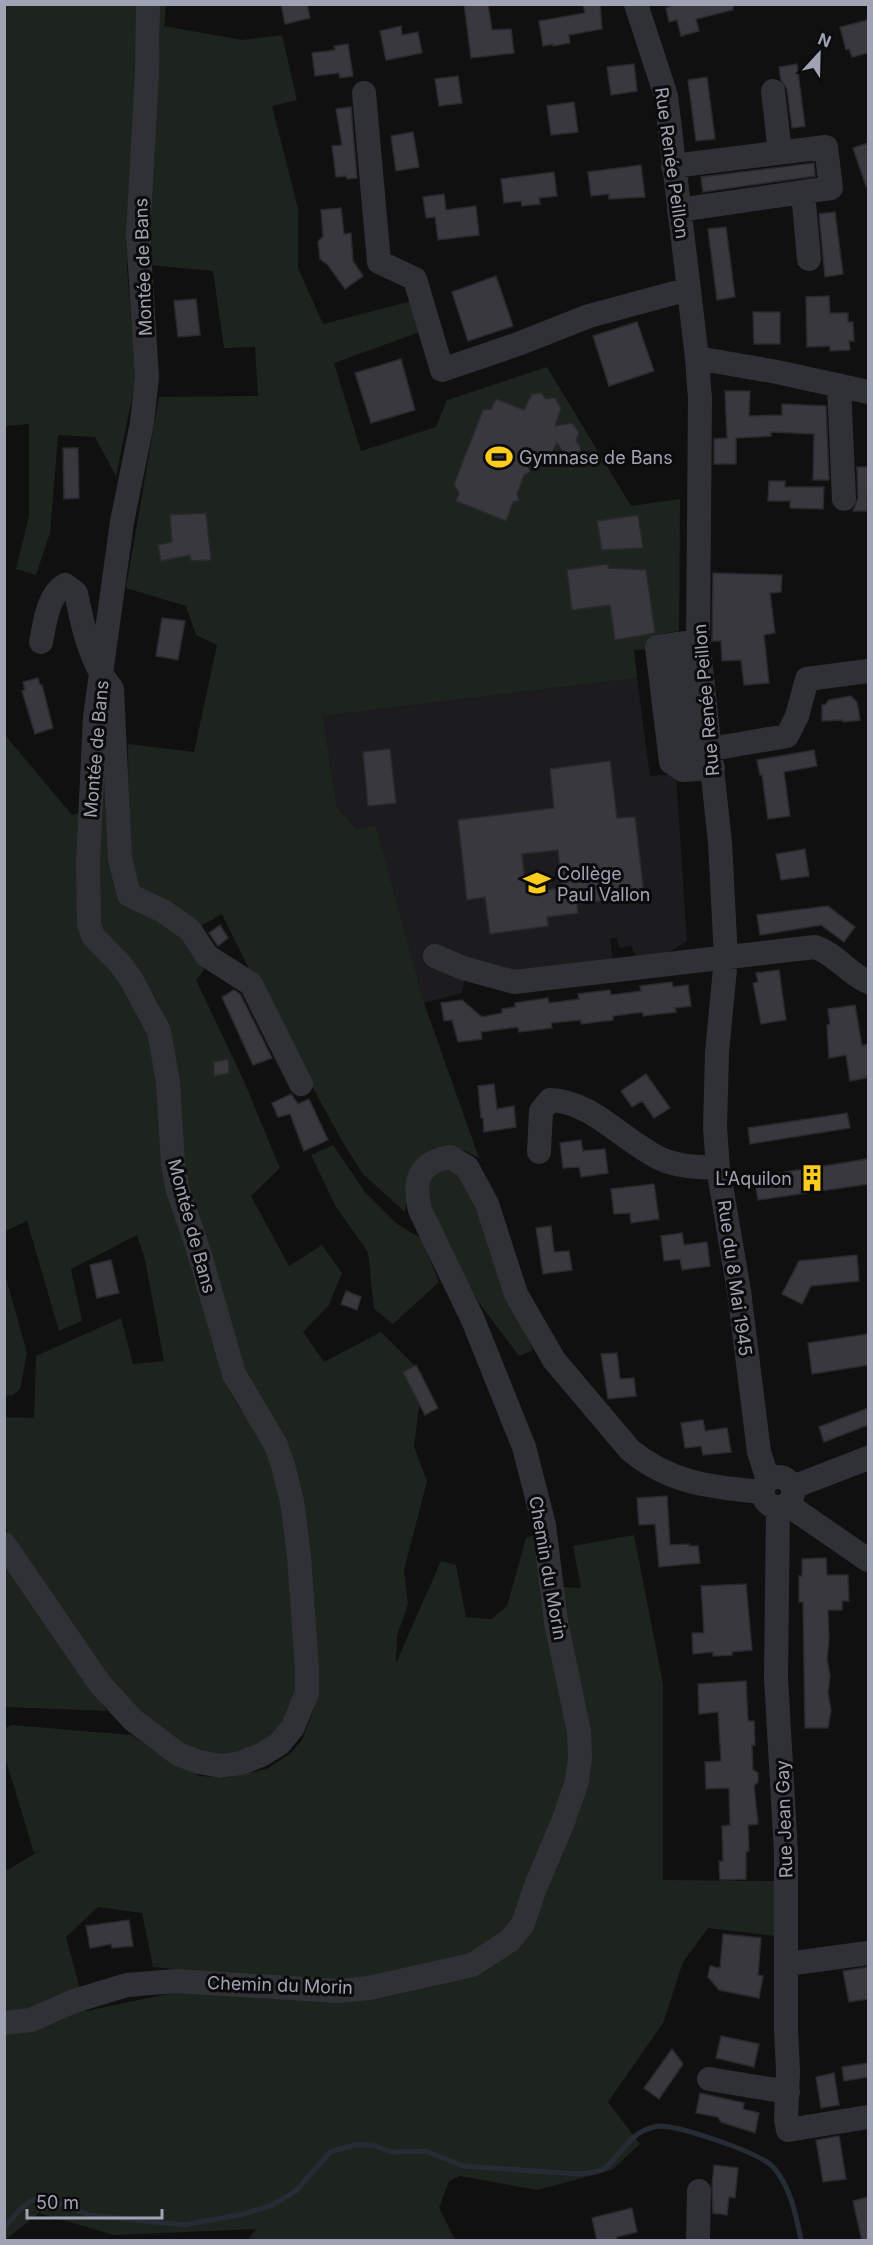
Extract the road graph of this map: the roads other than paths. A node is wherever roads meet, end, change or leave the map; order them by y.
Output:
1 (148, 4) edge
2 (636, 4) edge
3 (772, 91) dead end
4 (364, 93) dead end
5 (780, 152) junction
6 (673, 165) junction
7 (803, 192) junction
8 (679, 210) junction
9 (809, 259) dead end
10 (689, 289) junction
11 (697, 358) junction
12 (839, 385) junction
13 (868, 392) edge
14 (844, 499) dead end
15 (40, 642) dead end
16 (688, 642) junction
17 (868, 671) edge
18 (102, 677) junction
19 (705, 762) junction
20 (435, 956) dead end
21 (726, 958) junction
22 (868, 988) edge
23 (721, 1004) joint
24 (301, 1084) dead end
25 (539, 1152) dead end
26 (718, 1168) junction
27 (868, 1458) edge
28 (778, 1494) junction
29 (4, 1544) edge
30 (868, 1560) edge
31 (868, 1953) edge
32 (788, 1964) junction
33 (4, 2023) edge
34 (709, 2079) dead end
35 (788, 2092) junction
36 (868, 2116) edge
37 (699, 2191) dead end
38 (698, 2241) edge

1 - 18 street, Montée de Bans
2 - 6 street, Rue Renée Peillon
3 - 5 street
4 - 10 street
5 - 6 street
5 - 7 street
6 - 8 street, Rue Renée Peillon
7 - 8 street
7 - 9 street
8 - 10 street, Rue Renée Peillon
10 - 11 street, Rue Renée Peillon
11 - 12 street
11 - 16 street, Rue Renée Peillon
12 - 13 street
12 - 14 street
15 - 18 street
16 - 19 street, Rue Renée Peillon
16 - 19 street
17 - 19 street
18 - 24 street
18 - 29 street, Montée de Bans
19 - 21 street, Rue Renée Peillon
20 - 21 street
21 - 22 street
21 - 23 street, Rue Renée Peillon
23 - 26 street, Rue du 8 Mai 1945
25 - 26 street
26 - 28 street, Rue du 8 Mai 1945
27 - 28 street
28 - 30 street
28 - 32 street, Rue Jean Gay
28 - 33 street, Chemin du Morin
31 - 32 street
32 - 35 street, Rue Jean Gay
34 - 35 street
35 - 36 street, Rue Jean Gay
37 - 38 street

